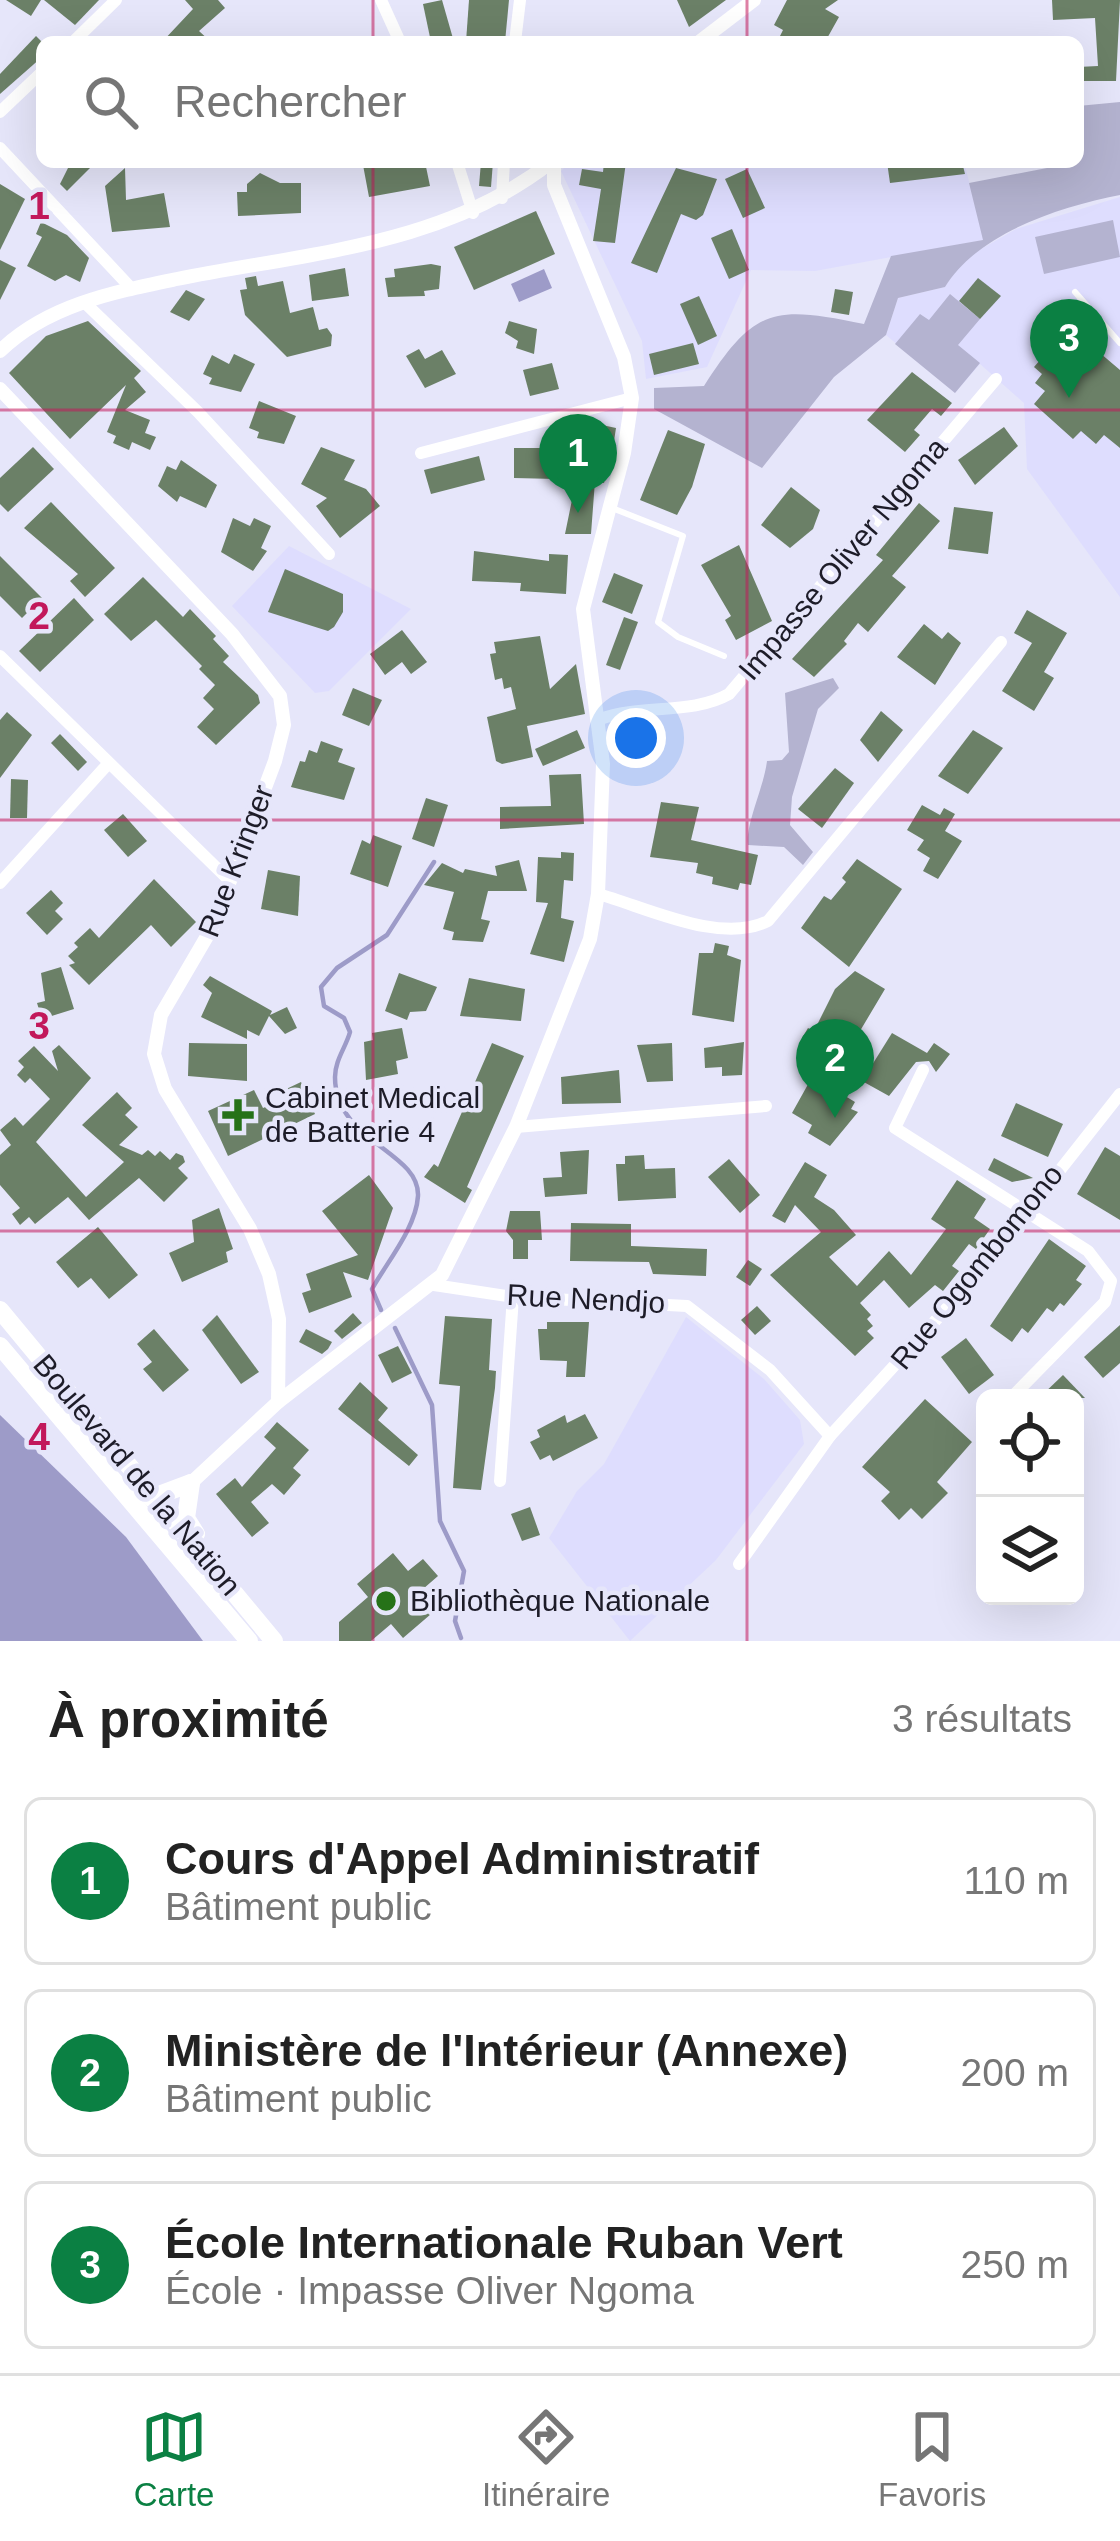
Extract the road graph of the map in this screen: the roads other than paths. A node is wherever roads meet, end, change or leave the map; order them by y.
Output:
1 (116, 0) edge
2 (381, 0) edge
3 (520, 0) edge
4 (754, 0) edge
5 (79, 36) edge
6 (397, 36) edge
7 (516, 36) edge
8 (707, 36) edge
9 (36, 78) edge
10 (0, 112) edge
11 (0, 148) edge
12 (460, 168) edge
13 (504, 168) edge
14 (544, 168) edge
15 (553, 168) edge
16 (520, 187) junction
17 (557, 196) junction
18 (502, 198) junction
19 (473, 213) junction
20 (130, 288) junction
21 (1075, 292) dead end
22 (84, 302) junction
23 (1120, 344) edge
24 (1, 349) edge
25 (996, 379) dead end
26 (0, 389) edge
27 (632, 398) junction
28 (421, 453) dead end
29 (611, 507) junction
30 (329, 554) dead end
31 (1001, 642) dead end
32 (0, 656) edge
33 (724, 656) dead end
34 (600, 719) junction
35 (107, 765) junction
36 (230, 881) junction
37 (0, 883) edge
38 (598, 894) junction
39 (923, 1070) dead end
40 (1120, 1094) edge
41 (766, 1106) dead end
42 (516, 1127) junction
43 (1028, 1209) junction
44 (434, 1285) junction
45 (513, 1297) junction
46 (0, 1310) edge
47 (5, 1352) edge
48 (1019, 1389) edge
49 (278, 1402) junction
50 (830, 1436) junction
51 (500, 1481) dead end
52 (190, 1483) junction
53 (157, 1497) junction
54 (170, 1545) junction
55 (739, 1564) dead end
56 (250, 1641) edge
57 (274, 1641) edge

1 - 5 street
2 - 6 street
3 - 7 street
4 - 8 street
9 - 10 street
11 - 20 street
12 - 19 street
13 - 18 street
14 - 16 street
15 - 17 street
16 - 17 street
16 - 18 street
17 - 27 street
18 - 19 street
19 - 20 street
20 - 22 street
21 - 23 lane
22 - 24 street
22 - 30 street
25 - 34 street, Impasse Oliver Ngoma
26 - 36 street, Rue Kringer
27 - 28 street
27 - 29 street
29 - 33 lane
29 - 34 street
31 - 38 street
32 - 35 street
34 - 38 street
35 - 36 street
35 - 37 street
36 - 49 street, Rue Kringer
38 - 42 street
39 - 43 street
40 - 43 street, Rue Ogombomono
41 - 42 street
42 - 44 street
43 - 48 street
43 - 50 street, Rue Ogombomono
44 - 45 street, Rue Nendjo
44 - 49 street
45 - 50 street, Rue Nendjo
45 - 51 street
46 - 53 main road, Boulevard de la Nation
47 - 53 main road
47 - 54 main road, Boulevard de la Nation
49 - 52 street
50 - 55 street, Rue Ogombomono
52 - 53 main road
52 - 53 main road
52 - 57 main road
53 - 54 main road
53 - 57 main road, Boulevard de la Nation
54 - 56 main road, Boulevard de la Nation

